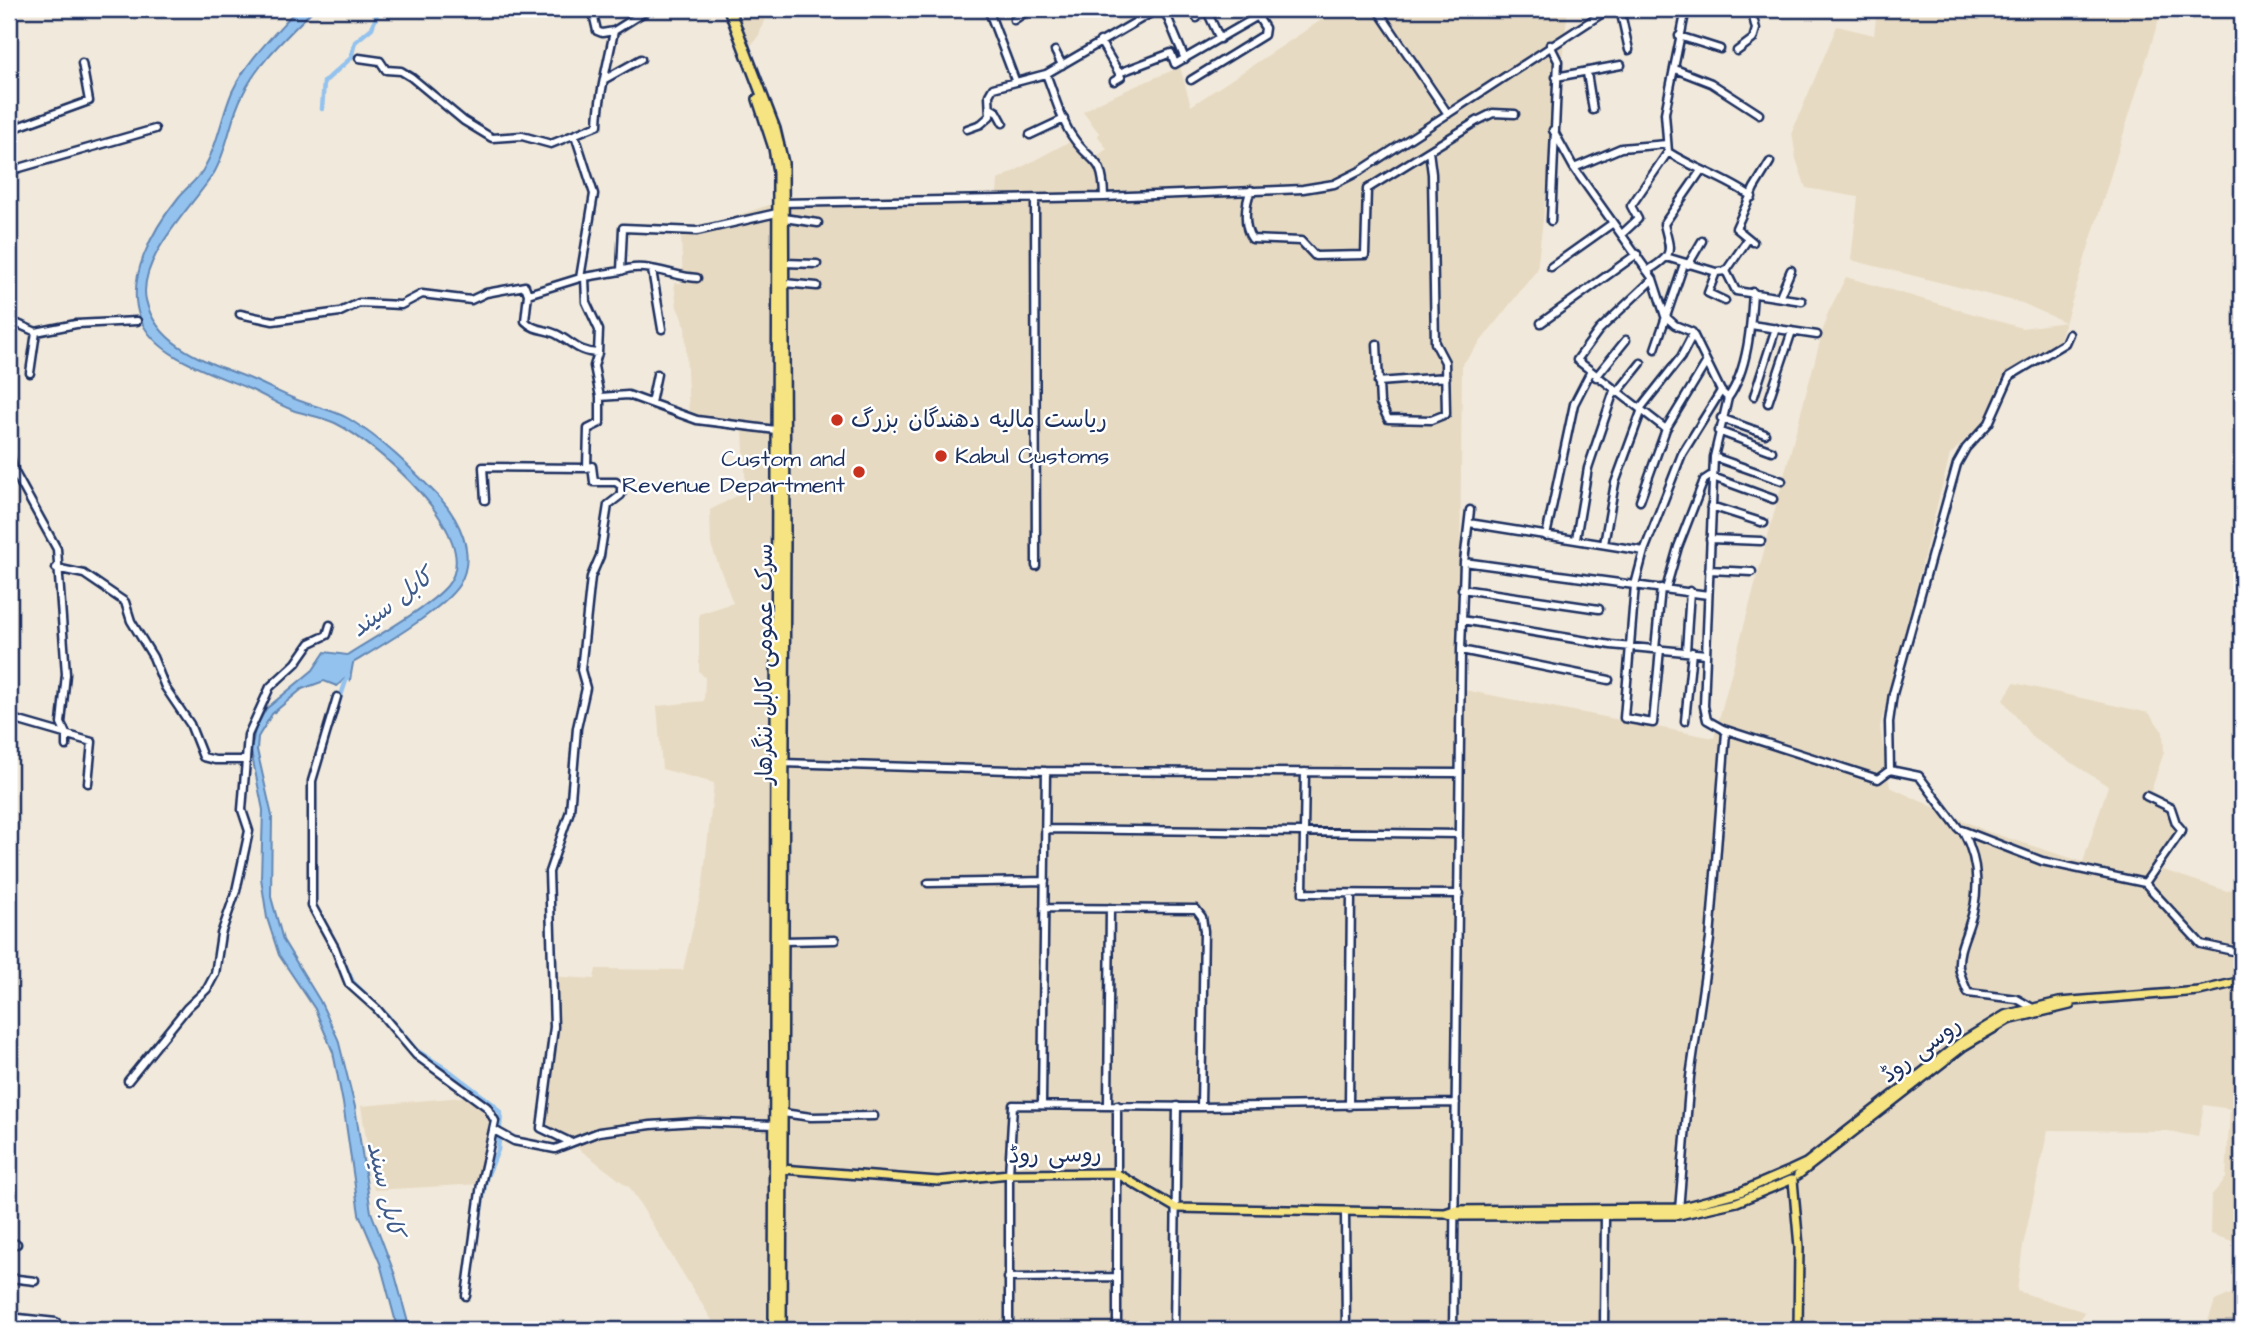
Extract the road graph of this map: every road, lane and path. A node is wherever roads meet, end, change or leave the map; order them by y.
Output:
1 (592, 9) edge
2 (649, 9) edge
3 (726, 9) edge
4 (988, 9) edge
5 (1030, 9) edge
6 (1158, 9) edge
7 (1164, 9) edge
8 (1192, 9) edge
9 (1206, 9) edge
10 (1253, 9) edge
11 (1377, 9) edge
12 (1620, 9) edge
13 (1686, 9) edge
14 (1751, 9) edge
15 (1605, 10) edge
16 (1258, 16) junction
17 (1197, 18) dead end
18 (1014, 20) dead end
19 (614, 31) junction
20 (1679, 36) junction
21 (1220, 39) junction
22 (1100, 41) junction
23 (1550, 45) junction
24 (1720, 49) dead end
25 (1629, 50) dead end
26 (1055, 51) dead end
27 (1737, 51) dead end
28 (359, 58) dead end
29 (641, 59) dead end
30 (1185, 59) junction
31 (82, 63) dead end
32 (1062, 65) junction
33 (1621, 65) dead end
34 (1675, 69) junction
35 (1119, 73) junction
36 (1587, 73) junction
37 (1046, 74) junction
38 (1556, 77) junction
39 (607, 78) junction
40 (1015, 80) junction
41 (1191, 80) dead end
42 (1114, 81) dead end
43 (992, 109) junction
44 (1593, 110) dead end
45 (1448, 114) junction
46 (1516, 114) dead end
47 (1759, 114) dead end
48 (1064, 119) junction
49 (1003, 123) dead end
50 (155, 129) dead end
51 (967, 129) dead end
52 (9, 130) edge
53 (1553, 130) junction
54 (575, 135) junction
55 (1030, 135) dead end
56 (1668, 148) junction
57 (1429, 150) junction
58 (9, 158) edge
59 (1770, 162) dead end
60 (1574, 168) junction
61 (11, 170) edge
62 (1700, 172) junction
63 (1251, 190) junction
64 (1104, 197) junction
65 (1752, 197) junction
66 (1035, 199) junction
67 (781, 209) junction
68 (1551, 221) dead end
69 (818, 223) dead end
70 (1613, 223) junction
71 (1623, 233) junction
72 (1702, 241) dead end
73 (1637, 254) junction
74 (1666, 257) junction
75 (784, 263) junction
76 (817, 264) dead end
77 (1686, 264) junction
78 (1551, 267) dead end
79 (652, 270) junction
80 (1791, 270) dead end
81 (621, 271) junction
82 (1647, 271) junction
83 (1726, 271) junction
84 (1716, 272) junction
85 (583, 278) junction
86 (697, 278) dead end
87 (1653, 279) junction
88 (784, 284) junction
89 (817, 286) dead end
90 (1754, 292) junction
91 (528, 294) junction
92 (1780, 296) junction
93 (1725, 301) dead end
94 (1802, 301) dead end
95 (240, 314) dead end
96 (1665, 316) junction
97 (9, 320) edge
98 (137, 321) dead end
99 (1541, 323) dead end
100 (1751, 325) junction
101 (1776, 328) junction
102 (662, 329) dead end
103 (1792, 331) junction
104 (36, 332) junction
105 (1693, 334) junction
106 (2069, 334) dead end
107 (1817, 335) dead end
108 (1626, 340) dead end
109 (1377, 344) dead end
110 (1655, 349) dead end
111 (598, 354) junction
112 (1641, 363) dead end
113 (1706, 363) junction
114 (30, 373) dead end
115 (657, 374) dead end
116 (1593, 375) junction
117 (1446, 377) junction
118 (1377, 382) junction
119 (1721, 391) junction
120 (1615, 392) junction
121 (600, 397) junction
122 (1754, 397) dead end
123 (1728, 398) junction
124 (651, 403) junction
125 (1768, 403) dead end
126 (1641, 411) junction
127 (1721, 418) junction
128 (1666, 429) junction
129 (776, 430) junction
130 (1718, 431) junction
131 (1765, 434) dead end
132 (1772, 451) dead end
133 (9, 452) edge
134 (1714, 457) junction
135 (587, 468) junction
136 (1713, 478) junction
137 (1782, 481) dead end
138 (1773, 499) dead end
139 (485, 500) dead end
140 (1640, 502) dead end
141 (1711, 506) junction
142 (1470, 510) dead end
143 (1469, 523) junction
144 (1764, 523) dead end
145 (1546, 536) junction
146 (1576, 539) junction
147 (1710, 539) junction
148 (1761, 541) dead end
149 (1604, 544) junction
150 (1644, 551) junction
151 (1464, 562) junction
152 (1036, 566) dead end
153 (56, 569) junction
154 (1709, 570) junction
155 (1752, 572) dead end
156 (1635, 585) junction
157 (1664, 588) junction
158 (1462, 589) junction
159 (1690, 591) junction
160 (1708, 595) junction
161 (1598, 609) dead end
162 (1462, 620) junction
163 (330, 625) dead end
164 (1630, 647) junction
165 (1657, 649) junction
166 (1461, 650) junction
167 (1689, 652) junction
168 (1706, 654) junction
169 (1608, 680) dead end
170 (337, 697) dead end
171 (9, 718) edge
172 (1685, 721) dead end
173 (1723, 729) junction
174 (67, 737) junction
175 (66, 746) dead end
176 (244, 760) junction
177 (779, 763) junction
178 (1890, 770) junction
179 (1046, 771) junction
180 (1305, 772) junction
181 (1459, 774) junction
182 (88, 783) dead end
183 (2146, 796) dead end
184 (1045, 829) junction
185 (1963, 831) junction
186 (1303, 834) junction
187 (1459, 834) junction
188 (1045, 881) junction
189 (928, 883) dead end
190 (2145, 883) junction
191 (1351, 894) junction
192 (1460, 894) junction
193 (1044, 908) junction
194 (1110, 908) junction
195 (835, 940) dead end
196 (782, 941) junction
197 (2242, 953) edge
198 (2242, 981) edge
199 (2092, 1001) junction
200 (2031, 1007) junction
201 (778, 1009) junction
202 (128, 1081) dead end
203 (1042, 1103) junction
204 (1456, 1103) junction
205 (1108, 1105) junction
206 (1117, 1105) junction
207 (1349, 1106) junction
208 (1177, 1107) junction
209 (1201, 1107) junction
210 (783, 1113) junction
211 (874, 1116) dead end
212 (774, 1125) junction
213 (494, 1130) junction
214 (566, 1143) junction
215 (782, 1169) junction
216 (1116, 1173) junction
217 (1009, 1174) junction
218 (1793, 1176) junction
219 (1176, 1208) junction
220 (1345, 1212) junction
221 (1679, 1212) junction
222 (1454, 1213) junction
223 (1605, 1217) junction
224 (1117, 1277) junction
225 (9, 1278) edge
226 (1009, 1278) junction
227 (36, 1281) dead end
228 (466, 1296) dead end
229 (9, 1317) edge
230 (56, 1322) dead end
231 (774, 1330) edge
232 (781, 1330) edge
233 (1009, 1330) edge
234 (1117, 1330) edge
235 (1174, 1330) edge
236 (1346, 1330) edge
237 (1453, 1330) edge
238 (1604, 1330) edge
239 (1798, 1330) edge

1 - 19 street
2 - 19 street
3 - 67 highway, سرک عمومی کابل ننگرهار
4 - 40 street
5 - 18 street
6 - 22 street
7 - 30 street
8 - 17 street
9 - 21 street
10 - 16 street
11 - 45 street
12 - 25 street
13 - 20 street
14 - 27 street
15 - 23 street
16 - 21 street
16 - 41 street
19 - 39 street
20 - 24 street
20 - 34 street
21 - 30 street
22 - 32 street
22 - 35 street
23 - 38 street
23 - 45 street
26 - 32 street
28 - 54 street
29 - 39 street
30 - 35 street
31 - 52 street
32 - 37 street
33 - 36 street
34 - 47 street
34 - 56 street
35 - 42 street
36 - 38 street
36 - 44 street
37 - 40 street
37 - 48 street
38 - 53 street
39 - 54 street
40 - 43 street
43 - 49 street
43 - 51 street
45 - 63 street
46 - 57 street
48 - 55 street
48 - 64 street
50 - 61 street
53 - 60 street
53 - 68 street
54 - 85 street
56 - 60 street
56 - 62 street
56 - 71 street
57 - 63 street
57 - 117 street
58 - 61 street
59 - 65 street
60 - 70 street
62 - 65 street
62 - 74 street
63 - 64 street
64 - 66 street
65 - 83 street
66 - 67 street
66 - 152 street
67 - 69 street
67 - 75 highway, سرک عمومی کابل ننگرهار
67 - 81 street
67 - 129 highway, سرک عمومی کابل ننگرهار
70 - 71 street
70 - 78 street
71 - 73 street
72 - 77 street
73 - 82 street
73 - 99 street
74 - 77 street
74 - 82 street
75 - 76 street
75 - 88 highway, سرک عمومی کابل ننگرهار
77 - 84 street
77 - 96 street
79 - 81 street
79 - 86 street
79 - 102 street
80 - 92 street
81 - 85 street
82 - 87 street
83 - 84 street
83 - 90 street
84 - 93 street
85 - 91 street
85 - 111 street
87 - 96 street
87 - 116 street
88 - 89 street
88 - 177 highway, سرک عمومی کابل ننگرهار
90 - 92 street
90 - 100 street
91 - 95 street
91 - 111 street
92 - 94 street
96 - 105 street
96 - 110 street
97 - 104 street
98 - 104 street
100 - 101 street
100 - 123 street
101 - 103 street
101 - 122 street
103 - 107 street
103 - 125 street
104 - 114 street
105 - 113 street
105 - 126 street
106 - 178 street
108 - 116 street
109 - 118 street
111 - 121 street
112 - 120 street
113 - 119 street
113 - 128 street
115 - 124 street
116 - 120 street
116 - 145 street
117 - 118 street
117 - 118 street
119 - 123 street
119 - 150 street
120 - 126 street
120 - 146 street
121 - 124 street
121 - 135 street
123 - 127 street
124 - 129 street
126 - 128 street
126 - 149 street
127 - 130 street
127 - 131 street
128 - 140 street
129 - 177 highway, سرک عمومی کابل ننگرهار
130 - 132 street
130 - 134 street
133 - 153 street
134 - 136 street
134 - 137 street
135 - 139 street
135 - 214 street
136 - 138 street
136 - 141 street
136 - 157 street
141 - 144 street
141 - 147 street
142 - 143 street
143 - 145 street
143 - 151 street
145 - 146 street
146 - 149 street
147 - 148 street
147 - 154 street
149 - 150 street
150 - 156 street
151 - 156 street
151 - 158 street
153 - 174 street
153 - 176 street
154 - 155 street
154 - 160 street
156 - 157 street
156 - 164 street
157 - 159 street
157 - 165 street
158 - 161 street
158 - 162 street
159 - 160 street
159 - 167 street
160 - 168 street
162 - 164 street
162 - 166 street
163 - 176 street
164 - 165 street
164 - 165 street
165 - 167 street
166 - 169 street
166 - 181 street
167 - 168 street
167 - 172 street
168 - 173 street
170 - 213 street
171 - 174 street
173 - 178 street
173 - 221 street
174 - 175 street
174 - 182 street
176 - 202 street
177 - 179 street
177 - 196 highway, سرک عمومی کابل ننگرهار
177 - 201 highway, سرک عمومی کابل ننگرهار
178 - 185 street
179 - 180 street
179 - 184 street
180 - 181 street
180 - 186 street
181 - 187 street
183 - 190 street
184 - 186 street
184 - 188 street
185 - 190 street
185 - 200 street
186 - 187 street
186 - 191 street
187 - 192 street
188 - 189 street
188 - 193 street
190 - 197 street
191 - 192 street
191 - 207 street
192 - 204 street
193 - 194 street
193 - 203 street
194 - 205 street
194 - 209 street
195 - 196 street
196 - 201 highway, سرک عمومی کابل ننگرهار
198 - 199 main road, روسی روڈ
199 - 200 main road, روسی روڈ
199 - 218 main road, روسی روڈ
200 - 218 main road, روسی روڈ
201 - 210 highway, سرک عمومی کابل ننگرهار
201 - 212 highway, سرک عمومی کابل ننگرهار
203 - 205 street
203 - 217 street
204 - 207 street
204 - 222 street
205 - 206 street
206 - 208 street
206 - 216 street
207 - 209 street
208 - 209 street
208 - 219 street
210 - 211 street
210 - 215 highway, سرک عمومی کابل ننگرهار
212 - 214 street
212 - 231 highway, سرک عمومی کابل ننگرهار
213 - 214 street
213 - 228 street
215 - 217 main road, روسی روڈ
215 - 232 highway, سرک عمومی کابل ننگرهار
216 - 217 main road, روسی روڈ
216 - 219 main road, روسی روڈ
216 - 224 street
217 - 226 street
218 - 221 main road, روسی روڈ
218 - 239 main road
219 - 220 main road, روسی روڈ
219 - 235 street
220 - 222 main road, روسی روڈ
220 - 236 street
221 - 222 main road, روسی روڈ
221 - 223 main road, روسی روڈ
222 - 223 main road, روسی روڈ
222 - 237 street
223 - 238 street
224 - 226 street
224 - 234 street
225 - 227 street
226 - 233 street
229 - 230 street

